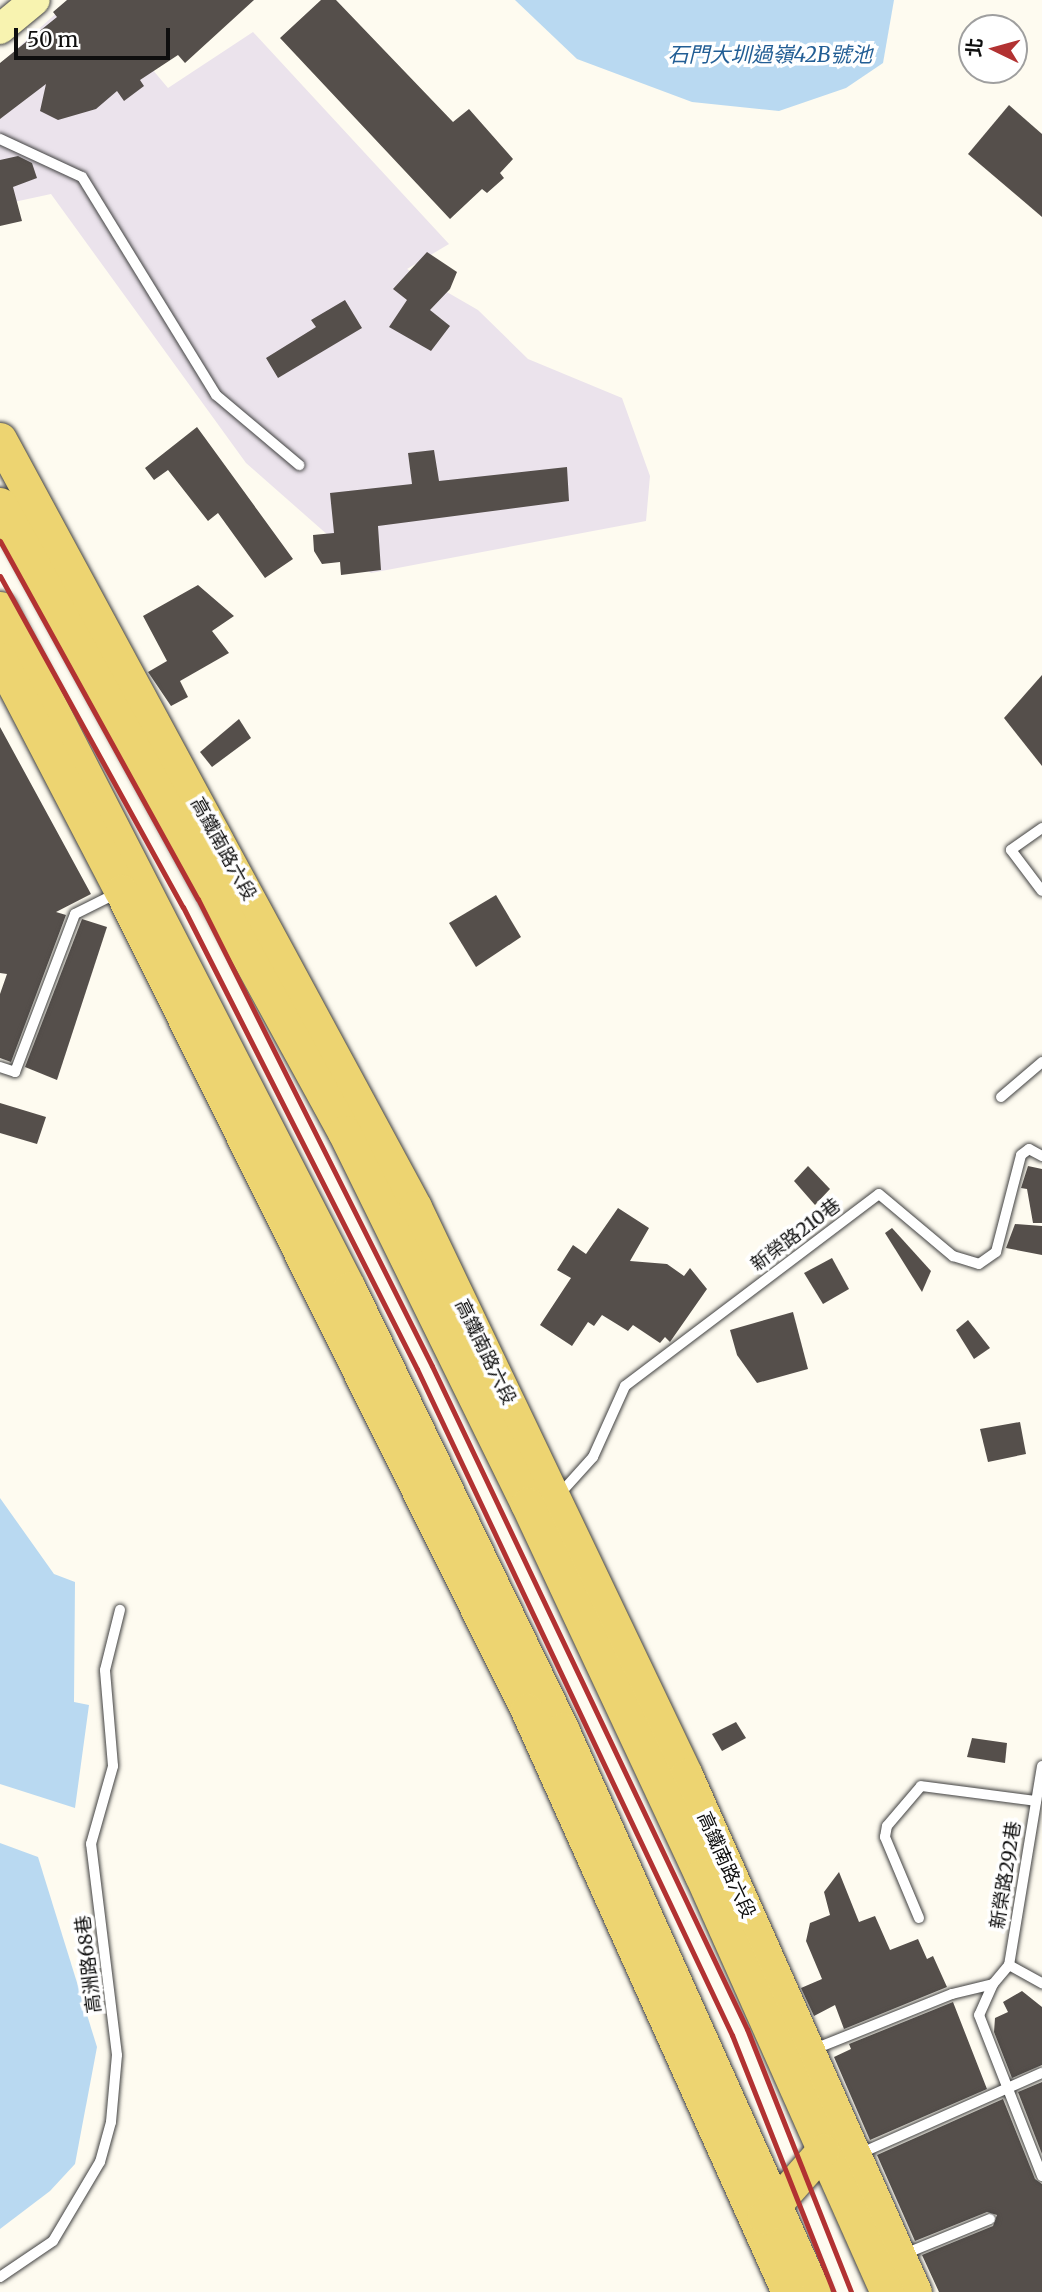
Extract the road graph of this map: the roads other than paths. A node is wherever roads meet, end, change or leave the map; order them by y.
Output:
1 (35, 0) edge
2 (0, 30) edge
3 (0, 139) edge
4 (0, 439) edge
5 (299, 465) dead end
6 (0, 504) edge
7 (0, 608) edge
8 (0, 659) edge
9 (1042, 828) edge
10 (121, 891) junction
11 (1042, 891) edge
12 (1042, 1062) edge
13 (0, 1067) edge
14 (1001, 1097) dead end
15 (344, 1132) junction
16 (1042, 1156) edge
17 (269, 1188) junction
18 (415, 1207) junction
19 (349, 1288) junction
20 (556, 1498) junction
21 (120, 1610) dead end
22 (1042, 1766) edge
23 (1036, 1801) junction
24 (919, 1918) dead end
25 (1009, 1965) junction
26 (1042, 1983) edge
27 (993, 1984) junction
28 (810, 2051) junction
29 (1042, 2073) edge
30 (1009, 2087) junction
31 (823, 2150) junction
32 (856, 2155) junction
33 (1042, 2176) edge
34 (767, 2214) junction
35 (990, 2219) dead end
36 (899, 2256) junction
37 (0, 2277) edge
38 (804, 2288) edge
39 (887, 2292) edge
40 (915, 2292) edge

1 - 2 main road
3 - 5 lane
4 - 18 main road, 高鐵南路六段
6 - 15 main road, 高鐵南路六段
7 - 19 main road
8 - 10 main road
9 - 11 lane
10 - 13 lane
10 - 17 main road
12 - 14 lane
15 - 18 main road
15 - 31 main road, 高鐵南路六段
16 - 20 lane, 新榮路210巷
17 - 19 main road
17 - 34 main road
18 - 20 main road, 高鐵南路六段
19 - 34 main road
20 - 28 main road, 高鐵南路六段
21 - 37 lane, 高洲路68巷
22 - 23 lane, 新榮路292巷
23 - 24 lane
23 - 25 lane, 新榮路292巷
25 - 26 lane
25 - 27 lane
27 - 28 lane
27 - 30 lane
28 - 32 main road, 高鐵南路六段
29 - 30 lane
30 - 32 lane
30 - 33 lane
31 - 34 main road
31 - 39 main road, 高鐵南路六段
32 - 36 main road, 高鐵南路六段
34 - 38 main road
35 - 36 lane
36 - 40 main road, 高鐵南路六段

